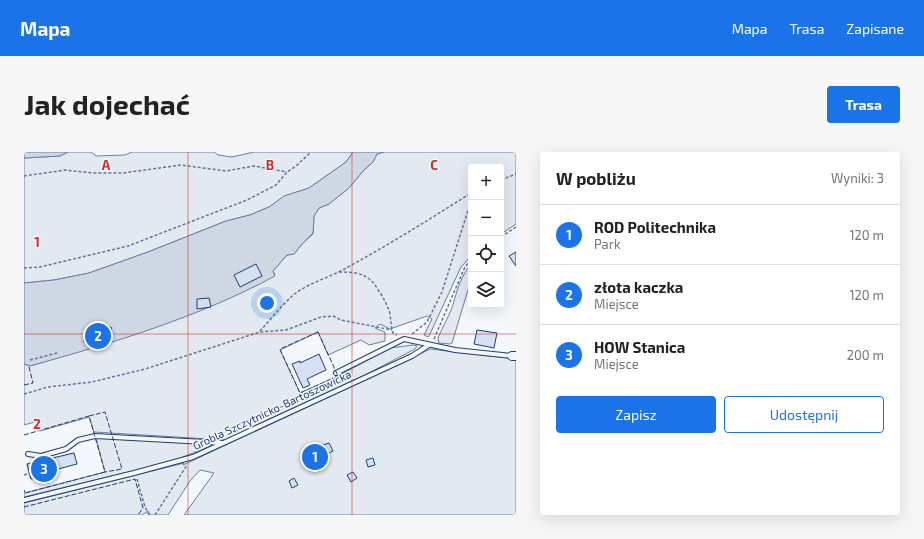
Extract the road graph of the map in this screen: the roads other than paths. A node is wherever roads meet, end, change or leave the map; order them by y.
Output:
1 (429, 345) junction
2 (514, 356) edge
3 (336, 373) dead end
4 (224, 443) junction
5 (28, 454) dead end
6 (24, 500) edge

1 - 2 lane
1 - 3 lane
1 - 4 lane, Grobla Szczytnicko-Bartoszowicka
4 - 5 lane
4 - 6 lane, Grobla Szczytnicko-Bartoszowicka

